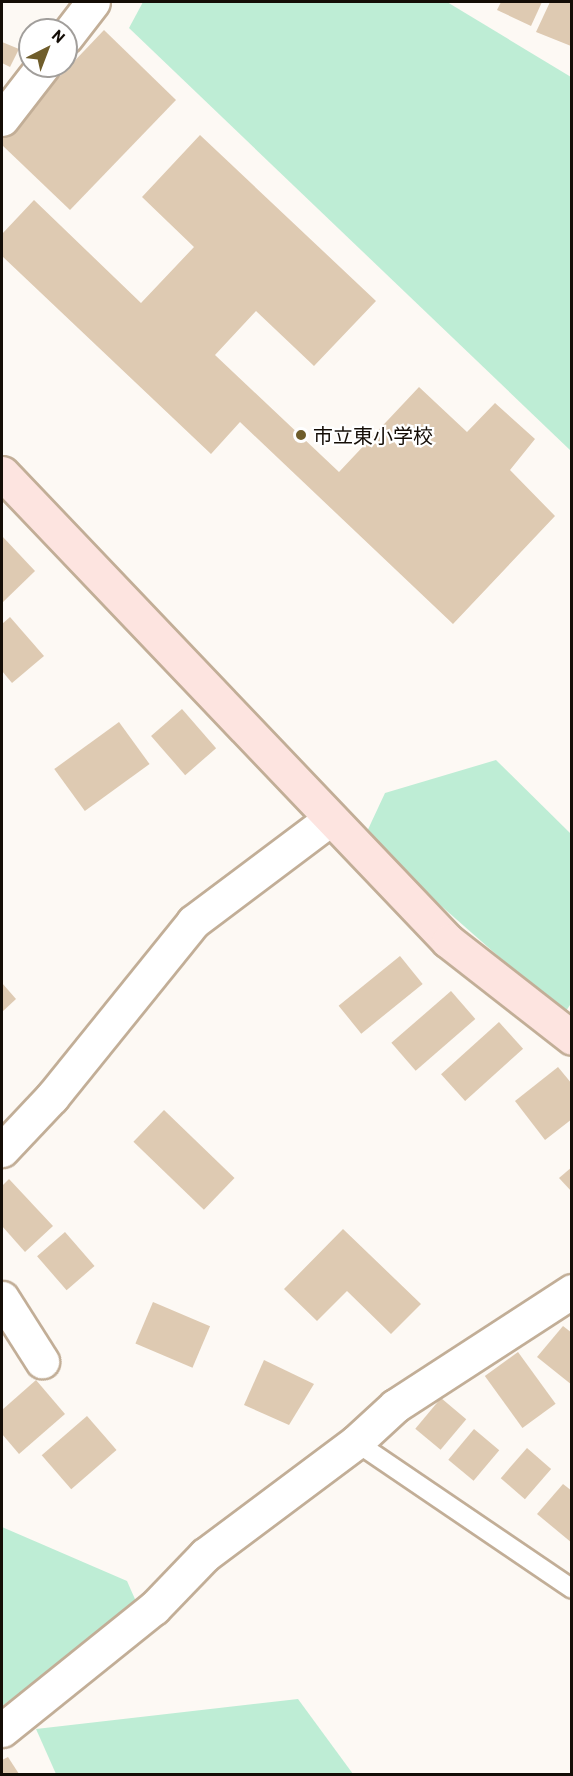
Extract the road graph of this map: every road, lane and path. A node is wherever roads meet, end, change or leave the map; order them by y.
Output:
1 (93, 2) edge
2 (78, 21) edge
3 (34, 78) edge
4 (2, 119) edge
5 (2, 473) edge
6 (329, 820) junction
7 (572, 1038) edge
8 (2, 1150) edge
9 (572, 1291) edge
10 (2, 1298) edge
11 (42, 1361) dead end
12 (356, 1442) junction
13 (572, 1589) edge
14 (2, 1730) edge

1 - 2 street
3 - 4 street
5 - 6 street
6 - 7 street
6 - 8 street
9 - 12 street
10 - 11 street
12 - 13 lane
12 - 14 street

